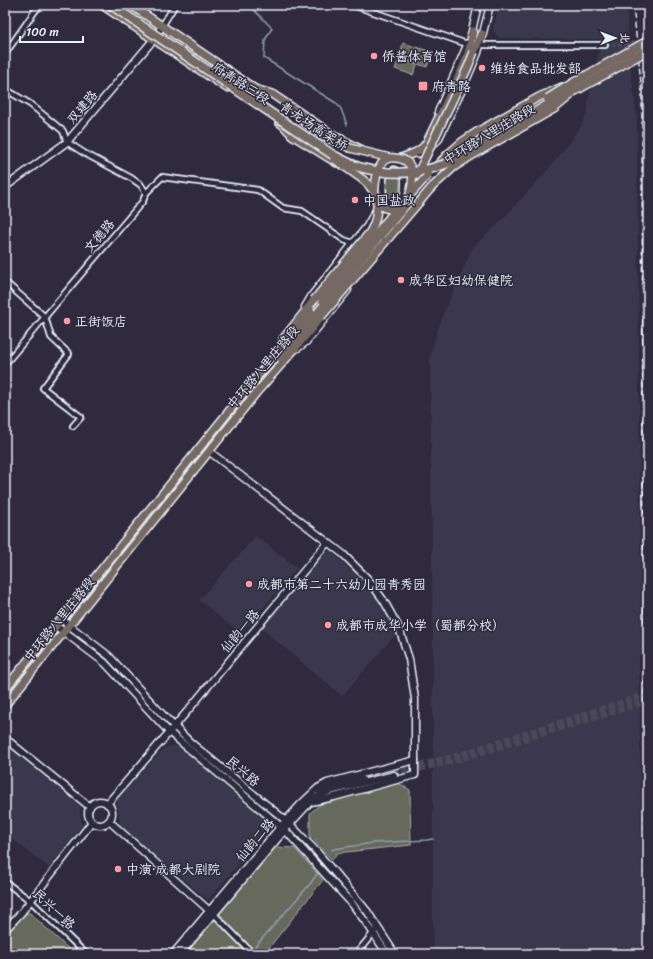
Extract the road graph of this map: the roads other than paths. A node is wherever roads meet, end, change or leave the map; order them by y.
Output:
1 (41, 5) edge
2 (102, 5) edge
3 (111, 5) edge
4 (118, 5) edge
5 (131, 5) edge
6 (176, 5) edge
7 (353, 5) edge
8 (478, 5) edge
9 (490, 5) edge
10 (162, 26) junction
11 (472, 31) joint
12 (482, 34) junction
13 (154, 39) junction
14 (648, 41) edge
15 (480, 45) junction
16 (605, 45) tunnel mouth
17 (470, 49) junction
18 (648, 50) edge
19 (5, 54) edge
20 (577, 85) junction
21 (5, 89) edge
22 (255, 89) junction
23 (283, 125) junction
24 (67, 142) junction
25 (395, 161) junction
26 (412, 185) junction
27 (5, 187) edge
28 (146, 193) junction
29 (375, 193) junction
30 (407, 196) junction
31 (380, 200) junction
32 (354, 243) junction
33 (5, 282) edge
34 (317, 314) junction
35 (301, 316) junction
36 (45, 317) junction
37 (293, 351) junction
38 (5, 364) edge
39 (251, 384) junction
40 (256, 393) junction
41 (73, 426) dead end
42 (210, 452) junction
43 (327, 543) junction
44 (61, 619) junction
45 (56, 626) junction
46 (69, 626) junction
47 (64, 632) junction
48 (5, 689) edge
49 (5, 705) edge
50 (174, 726) junction
51 (169, 732) junction
52 (5, 738) edge
53 (415, 760) junction
54 (395, 773) junction
55 (310, 799) junction
56 (107, 804) junction
57 (90, 807) junction
58 (109, 821) junction
59 (92, 822) junction
60 (288, 823) junction
61 (283, 828) junction
62 (5, 882) edge
63 (31, 901) junction
64 (212, 912) junction
65 (5, 930) edge
66 (376, 930) junction
67 (86, 954) edge
68 (173, 954) edge
69 (180, 954) edge
70 (253, 954) edge
71 (356, 954) edge
72 (387, 954) edge
73 (395, 954) edge

1 - 19 street
2 - 13 main road, 府青路三段
3 - 20 highway, 青龙场高架桥, bridge
4 - 20 highway, 青龙场高架桥, bridge
5 - 10 main road, 府青路三段
6 - 10 street
7 - 17 street
8 - 11 street
9 - 12 street
10 - 13 street, 双建路
10 - 22 main road, 府青路三段
11 - 17 main road
12 - 15 street
12 - 17 main road
13 - 23 main road, 府青路三段
13 - 24 street, 双建路
14 - 20 highway, 青龙场高架桥, bridge
15 - 16 street
15 - 25 street
17 - 25 main road
17 - 26 main road, bridge
18 - 20 highway, 青龙场高架桥, bridge
20 - 34 main road, 中环路八里庄路段, bridge
20 - 34 main road, 中环路八里庄路段, bridge
21 - 24 street
22 - 25 main road, 府青路三段
22 - 25 main road, bridge
23 - 29 main road, bridge
23 - 31 main road, 府青路三段
24 - 27 street, 双建路
24 - 28 street
25 - 26 main road, bridge
25 - 29 main road, bridge
25 - 30 street
25 - 31 street
26 - 30 main road, bridge
28 - 32 street, 文德路
28 - 36 street, 文德路
29 - 31 main road, bridge
30 - 31 main road, 府青路三段, bridge
30 - 34 main road, bridge
30 - 37 street
31 - 32 street
31 - 35 main road, bridge
32 - 35 street
33 - 36 street
34 - 37 main road, 中环路八里庄路段
34 - 39 main road, 中环路八里庄路段
34 - 40 main road
35 - 39 main road
36 - 38 street, 文德路
36 - 41 street
37 - 40 main road, 中环路八里庄路段
39 - 44 main road, 中环路八里庄路段
40 - 42 main road, 中环路八里庄路段
42 - 43 street
42 - 46 main road, 中环路八里庄路段
43 - 50 street, 仙韵一路
43 - 53 street
44 - 45 main road, 中环路八里庄路段
44 - 46 street, 民兴路
45 - 47 street, 民兴路
45 - 48 main road, 中环路八里庄路段
46 - 47 main road, 中环路八里庄路段
46 - 50 street, 民兴路
47 - 49 main road, 中环路八里庄路段
47 - 51 street, 民兴路
50 - 51 street, 仙韵一路
50 - 60 street, 民兴路
51 - 56 street, 仙韵一路
51 - 61 street, 民兴路
52 - 57 street
53 - 54 street, 仙韵二路
53 - 54 street, 仙韵二路
54 - 55 street, 仙韵二路
54 - 55 street, 仙韵二路
55 - 60 street, 仙韵二路
56 - 57 street
56 - 58 street
57 - 59 street
58 - 59 street
58 - 64 street
59 - 63 street
60 - 61 street, 仙韵二路
60 - 66 street, 民兴路
61 - 64 street, 仙韵二路
61 - 66 street, 民兴路
62 - 63 street, 民兴一路
63 - 65 street
63 - 67 street, 民兴一路
64 - 68 street, 仙韵二路
64 - 69 street, 仙韵二路
64 - 70 street
66 - 71 street
66 - 72 street, 民兴路
66 - 73 street, 民兴路

